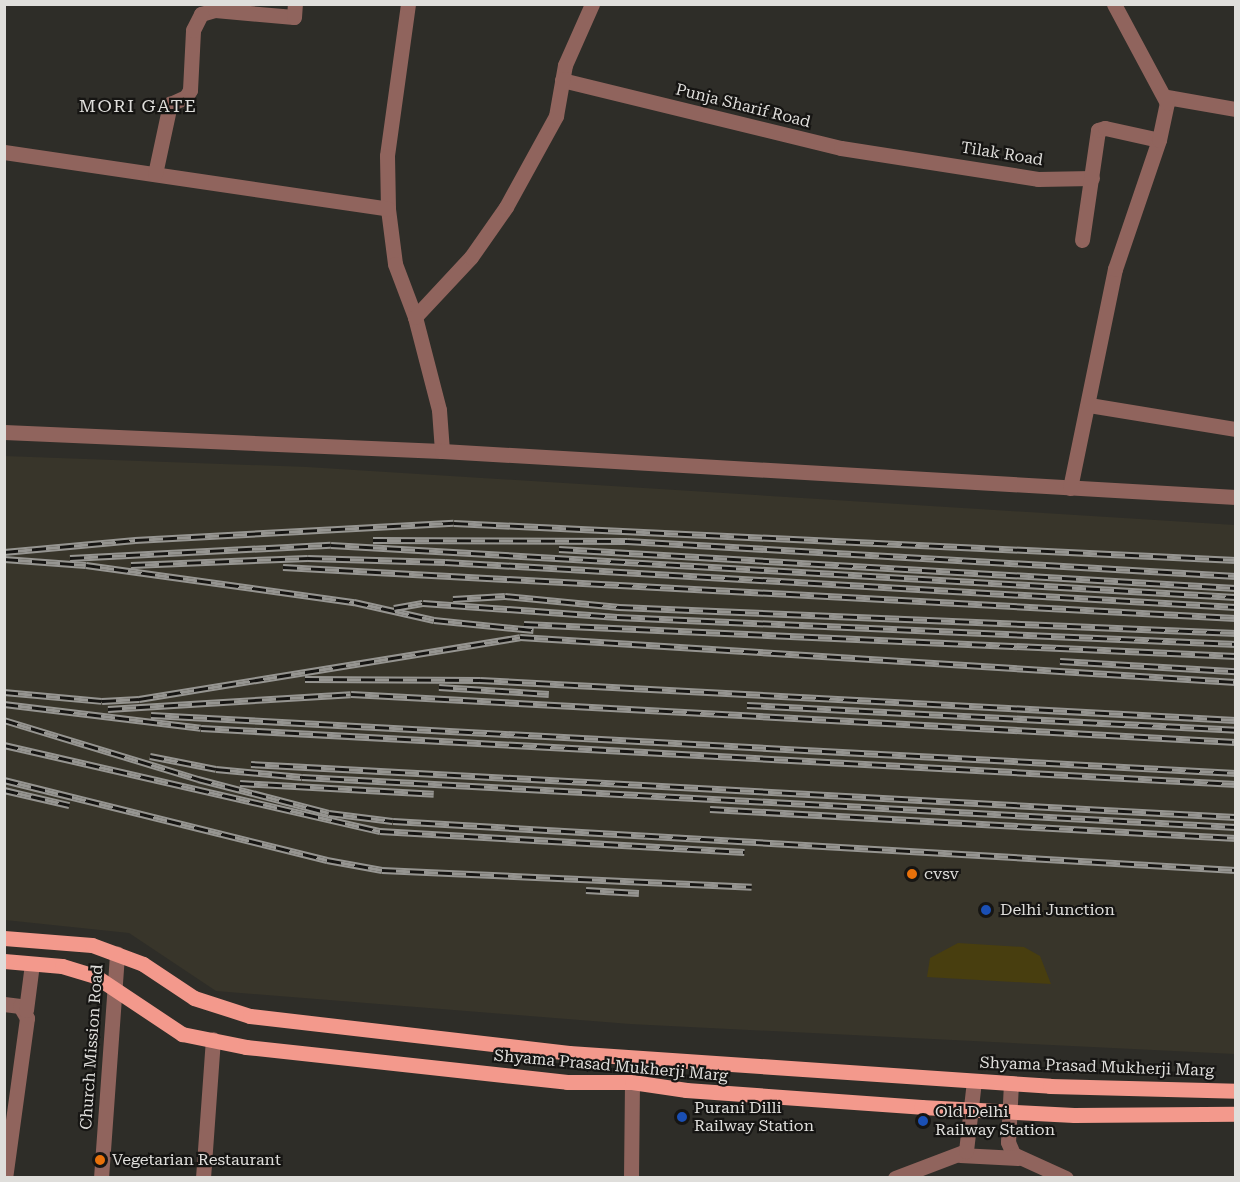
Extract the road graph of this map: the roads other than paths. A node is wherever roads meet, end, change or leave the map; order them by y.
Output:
1 (295, 4) edge
2 (408, 4) edge
3 (592, 4) edge
4 (1114, 4) edge
5 (562, 80) junction
6 (1167, 97) junction
7 (1236, 109) edge
8 (1159, 140) junction
9 (4, 152) edge
10 (917, 158) joint
11 (155, 174) junction
12 (1092, 178) junction
13 (388, 209) junction
14 (1082, 240) dead end
15 (415, 317) junction
16 (1089, 405) junction
17 (1236, 429) edge
18 (4, 432) edge
19 (442, 451) junction
20 (1070, 488) junction
21 (1236, 497) edge
22 (4, 938) edge
23 (117, 954) junction
24 (4, 961) edge
25 (32, 964) junction
26 (115, 991) junction
27 (4, 1004) edge
28 (26, 1010) junction
29 (213, 1039) junction
30 (974, 1081) junction
31 (632, 1082) junction
32 (1011, 1083) junction
33 (1236, 1091) edge
34 (971, 1109) junction
35 (1010, 1111) junction
36 (1236, 1114) edge
37 (960, 1155) junction
38 (1018, 1158) junction
39 (5, 1178) edge
40 (101, 1178) edge
41 (202, 1178) edge
42 (631, 1178) edge
43 (895, 1178) edge
44 (1066, 1178) edge

1 - 11 street
2 - 13 street
3 - 5 street
4 - 6 street
5 - 10 street, Punja Sharif Road
5 - 15 street
6 - 7 street
6 - 8 street
8 - 12 street
8 - 16 street
9 - 11 street
10 - 12 street, Tilak Road
11 - 13 street
12 - 14 street
13 - 15 street
15 - 19 street
16 - 17 street
16 - 20 street
18 - 19 street
19 - 20 street
20 - 21 street
22 - 23 main road, Shyama Prasad Mukherji Marg
23 - 26 street, Church Mission Road
23 - 30 main road, Shyama Prasad Mukherji Marg
24 - 25 main road, Shyama Prasad Mukherji Marg
25 - 26 main road, Shyama Prasad Mukherji Marg
25 - 28 street
26 - 29 main road, Shyama Prasad Mukherji Marg
26 - 40 street, Church Mission Road
27 - 28 street
28 - 39 street
29 - 31 main road, Shyama Prasad Mukherji Marg
29 - 41 street
30 - 32 main road, Shyama Prasad Mukherji Marg
30 - 34 street
31 - 34 main road, Shyama Prasad Mukherji Marg
31 - 42 street
32 - 33 main road, Shyama Prasad Mukherji Marg
32 - 35 street
34 - 35 main road, Shyama Prasad Mukherji Marg
34 - 37 street
35 - 36 main road, Shyama Prasad Mukherji Marg
35 - 38 street
37 - 38 street
37 - 43 street
38 - 44 street

